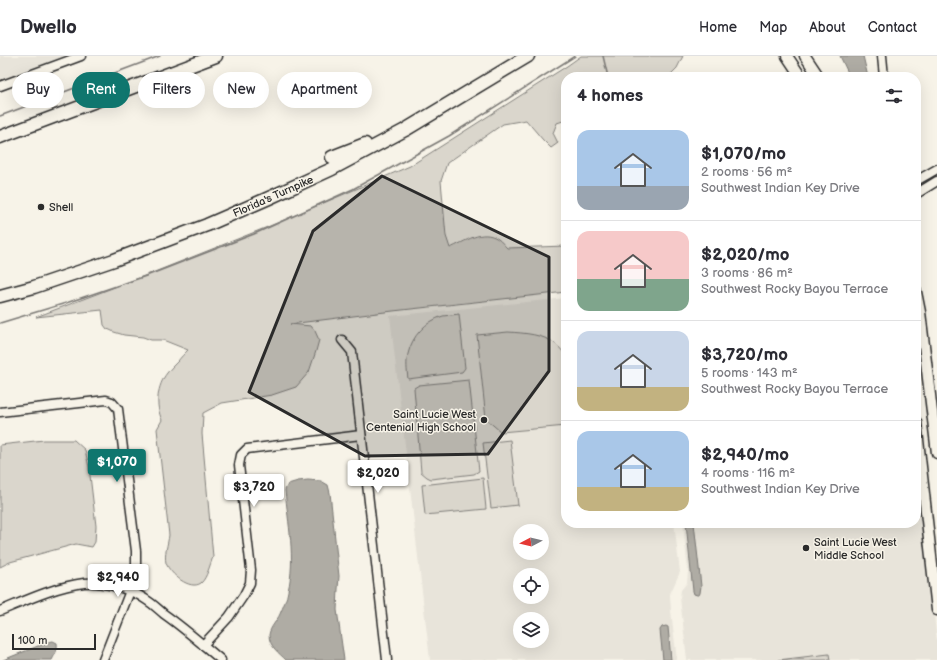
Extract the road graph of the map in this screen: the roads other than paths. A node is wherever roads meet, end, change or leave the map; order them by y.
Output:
1 (81, 56) edge
2 (216, 56) edge
3 (528, 56) edge
4 (787, 56) edge
5 (805, 56) edge
6 (882, 56) edge
7 (798, 72) edge
8 (815, 72) edge
9 (884, 72) edge
10 (0, 86) edge
11 (429, 116) junction
12 (0, 137) edge
13 (332, 157) dead end
14 (937, 169) edge
15 (921, 178) edge
16 (937, 182) edge
17 (921, 191) edge
18 (0, 296) edge
19 (921, 320) edge
20 (342, 340) dead end
21 (0, 412) edge
22 (361, 435) junction
23 (937, 453) edge
24 (921, 467) edge
25 (130, 591) junction
26 (937, 610) edge
27 (0, 611) edge
28 (203, 645) junction
29 (103, 660) edge
30 (221, 660) edge
31 (387, 660) edge

1 - 10 street
2 - 12 highway
3 - 11 highway, Florida's Turnpike
4 - 7 main road
5 - 8 main road
6 - 9 street
11 - 13 highway
11 - 18 highway, Florida's Turnpike
14 - 15 street
16 - 17 street
19 - 23 main road
20 - 22 street
21 - 25 street
22 - 28 street
22 - 31 street
24 - 26 main road
25 - 27 street
25 - 28 street
25 - 29 street
28 - 30 street

